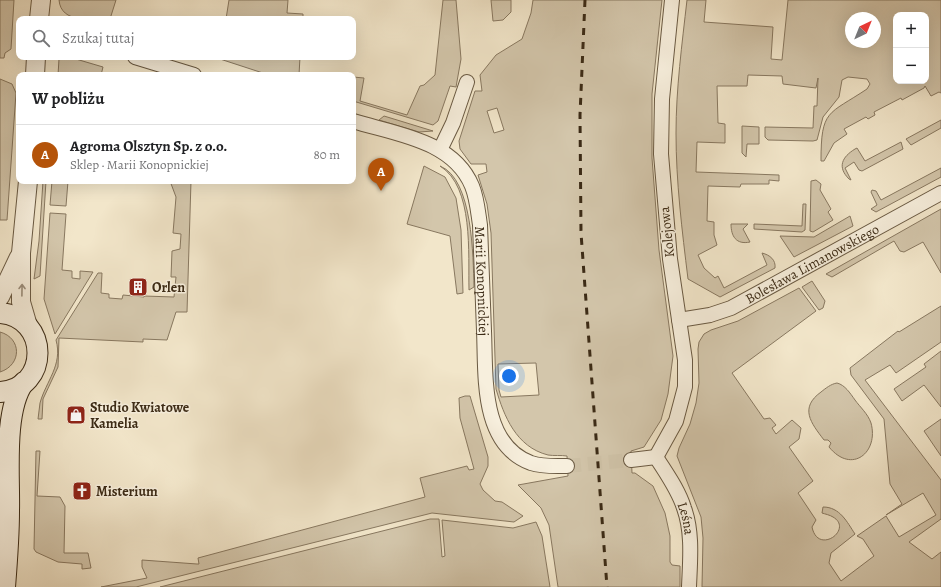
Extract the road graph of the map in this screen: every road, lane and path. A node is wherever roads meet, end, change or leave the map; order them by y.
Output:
1 (41, 0) edge
2 (672, 0) edge
3 (39, 16) edge
4 (36, 60) edge
5 (144, 60) edge
6 (35, 72) edge
7 (184, 72) edge
8 (467, 82) dead end
9 (356, 123) edge
10 (440, 150) junction
11 (28, 184) edge
12 (941, 193) edge
13 (21, 253) junction
14 (0, 297) edge
15 (0, 313) edge
16 (679, 320) junction
17 (28, 326) junction
18 (24, 382) junction
19 (0, 392) edge
20 (0, 437) edge
21 (656, 457) junction
22 (8, 459) junction
23 (631, 460) tunnel mouth
24 (568, 466) tunnel mouth
25 (5, 587) edge
26 (689, 587) edge

1 - 3 street
2 - 16 street, Kolejowa
4 - 6 street
5 - 7 street
8 - 10 street
9 - 10 street, Marii Konopnickiej
10 - 24 street, Marii Konopnickiej
11 - 13 street
12 - 16 street, Bolesława Limanowskiego
13 - 14 street
17 -> 13 street
15 - 17 main road
16 - 21 street, Kolejowa
17 - 18 main road
18 - 19 main road
18 - 22 main road
20 - 22 main road
21 - 23 street
21 - 26 street, Leśna
22 - 25 main road

